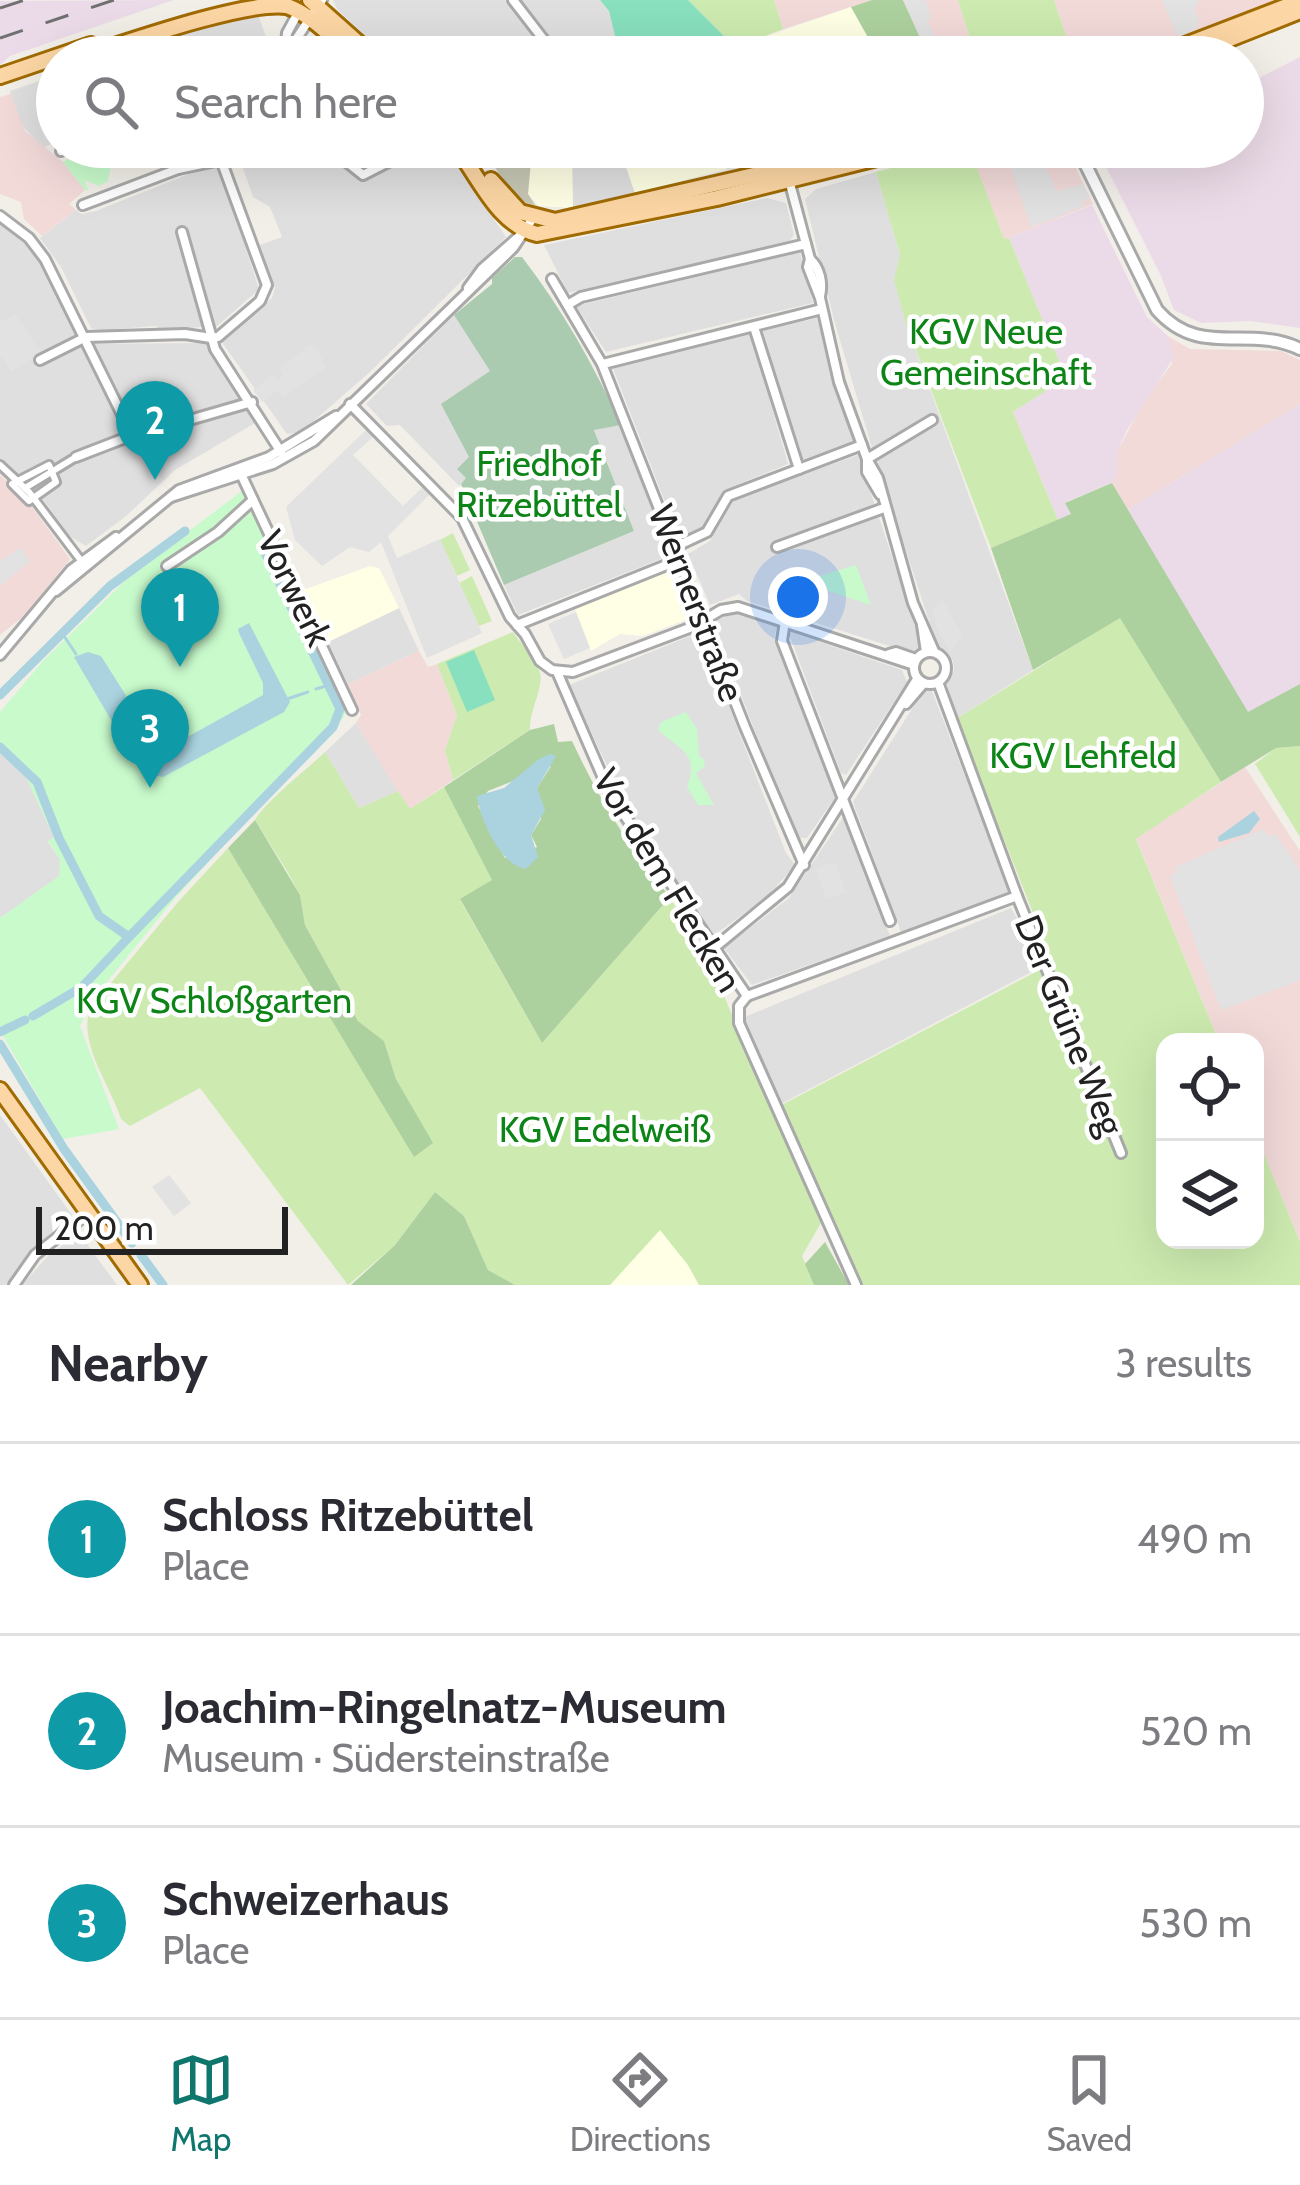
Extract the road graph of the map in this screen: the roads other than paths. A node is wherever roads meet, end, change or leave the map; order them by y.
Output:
1 (227, 0) edge
2 (513, 0) edge
3 (1300, 1) edge
4 (311, 6) edge
5 (1300, 11) edge
6 (125, 36) edge
7 (146, 36) edge
8 (298, 36) edge
9 (336, 36) edge
10 (348, 36) edge
11 (540, 36) edge
12 (1209, 36) edge
13 (1237, 36) edge
14 (36, 67) edge
15 (36, 71) edge
16 (0, 80) edge
17 (181, 168) edge
18 (225, 168) edge
19 (471, 168) edge
20 (482, 168) edge
21 (807, 168) edge
22 (817, 168) edge
23 (1087, 168) edge
24 (178, 169) joint
25 (787, 174) junction
26 (83, 206) dead end
27 (0, 216) edge
28 (529, 224) junction
29 (182, 232) dead end
30 (806, 244) junction
31 (552, 279) dead end
32 (569, 304) junction
33 (822, 309) junction
34 (754, 327) junction
35 (82, 338) junction
36 (211, 338) junction
37 (1300, 350) edge
38 (40, 360) dead end
39 (602, 364) junction
40 (252, 402) junction
41 (350, 404) junction
42 (932, 420) dead end
43 (133, 437) junction
44 (862, 446) junction
45 (283, 455) junction
46 (76, 458) joint
47 (867, 459) junction
48 (0, 465) edge
49 (799, 469) junction
50 (54, 471) junction
51 (239, 471) junction
52 (17, 481) junction
53 (26, 488) junction
54 (33, 498) junction
55 (253, 500) junction
56 (884, 508) junction
57 (675, 547) junction
58 (777, 547) dead end
59 (79, 558) dead end
60 (679, 560) junction
61 (166, 566) dead end
62 (704, 620) junction
63 (785, 621) junction
64 (517, 625) junction
65 (2, 650) edge
66 (930, 652) junction
67 (915, 662) junction
68 (558, 673) junction
69 (920, 681) junction
70 (938, 682) junction
71 (352, 710) dead end
72 (845, 798) junction
73 (804, 865) junction
74 (1017, 896) junction
75 (890, 921) dead end
76 (715, 948) junction
77 (747, 996) junction
78 (0, 1090) edge
79 (1121, 1153) dead end
80 (88, 1214) junction
81 (14, 1285) edge
82 (140, 1285) edge
83 (856, 1285) edge

1 - 6 main road
2 - 11 street
3 - 12 main road
4 - 7 main road
4 - 8 street
4 - 9 main road
4 - 10 main road
5 - 13 main road
14 - 16 main road
15 - 16 main road
17 - 24 street
18 - 36 street
19 - 28 main road
20 - 28 main road
21 - 25 main road
22 - 25 main road
23 - 37 street
24 - 26 street
25 - 28 main road
25 - 30 street
27 - 35 street
28 - 41 street
29 - 36 street
30 - 32 street
30 - 33 street
31 - 32 street, Wernerstraße
32 - 39 street, Wernerstraße
33 - 34 street
33 - 44 street
34 - 39 street
34 - 49 street
35 - 36 street
35 - 38 street
35 - 43 street
36 - 40 street
39 - 57 street, Wernerstraße
40 - 43 street
40 - 45 street
41 - 45 street
41 - 64 street, Vor dem Flecken
42 - 47 street
43 - 46 street
44 - 47 street
44 - 49 street
45 - 51 street
46 - 50 street
47 - 56 street
48 - 52 street
49 - 57 street
50 - 52 street
50 - 53 street
50 - 54 street
51 - 55 street, Vorwerk
51 - 65 street
52 - 53 street
52 - 54 street
53 - 54 street
54 - 59 street
55 - 61 street
55 - 71 street, Vorwerk
56 - 58 street
56 - 66 street
57 - 60 street, Wernerstraße
60 - 62 street, Wernerstraße
60 - 64 street
62 - 63 street
62 - 68 street
62 - 73 street, Wernerstraße
63 - 67 street
63 - 72 street
64 - 68 street, Vor dem Flecken
66 - 67 street
66 - 70 street
67 - 69 street
68 - 76 street, Vor dem Flecken
69 - 70 street
69 - 72 street
70 - 74 street, Der Grüne Weg
72 - 73 street
72 - 75 street
73 - 76 street
74 - 77 street
74 - 79 street, Der Grüne Weg
76 - 77 street, Vor dem Flecken
77 - 83 street, Vor dem Flecken
78 - 80 main road
80 - 81 street
80 - 82 main road

